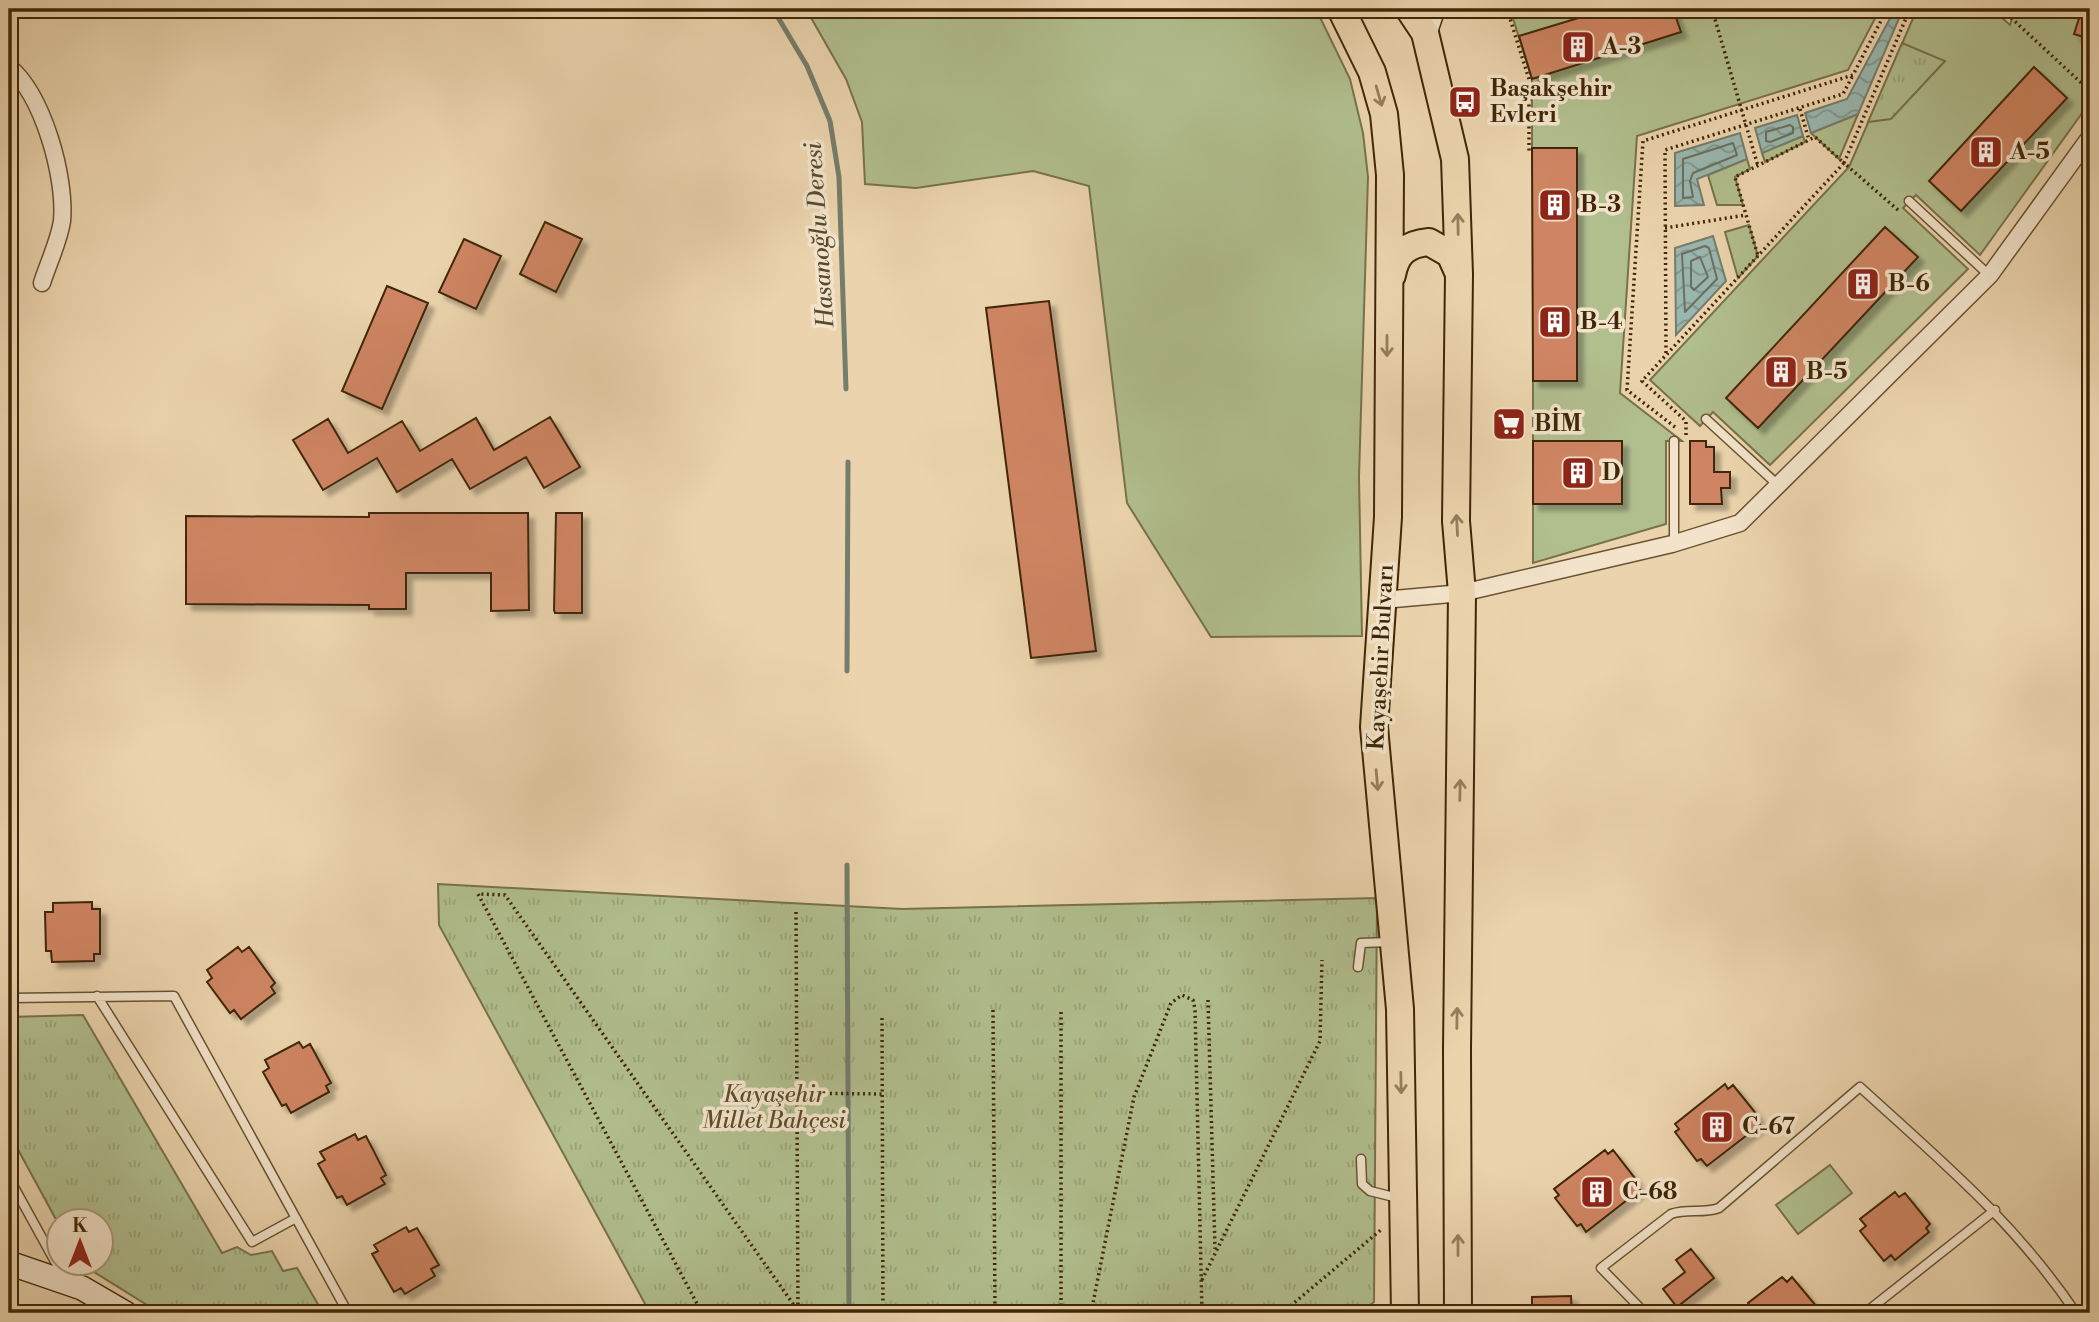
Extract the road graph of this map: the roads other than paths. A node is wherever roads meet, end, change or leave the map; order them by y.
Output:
1 (1341, 9) edge
2 (1409, 9) edge
3 (1355, 21) edge
4 (1429, 21) edge
5 (9, 67) edge
6 (2090, 137) edge
7 (1909, 201) dead end
8 (1459, 274) junction
9 (1990, 276) junction
10 (42, 283) dead end
11 (1387, 302) junction
12 (1706, 419) dead end
13 (1674, 441) dead end
14 (1778, 485) junction
15 (1674, 543) junction
16 (1462, 593) junction
17 (1383, 600) junction
18 (1394, 942) junction
19 (1358, 967) dead end
20 (97, 996) junction
21 (9, 998) edge
22 (1362, 1159) dead end
23 (9, 1178) edge
24 (1404, 1206) junction
25 (1995, 1210) junction
26 (296, 1218) junction
27 (9, 1263) edge
28 (66, 1282) junction
29 (125, 1313) edge
30 (348, 1313) edge
31 (1405, 1313) edge
32 (1458, 1313) edge
33 (1644, 1313) edge
34 (1865, 1313) edge
35 (2076, 1313) edge

1 - 3 main road, Kayaşehir Bulvarı
2 - 4 main road
3 -> 11 main road, Kayaşehir Bulvarı
8 -> 4 main road
5 - 10 street
6 - 9 street
7 - 9 lane
8 - 11 main road
16 -> 8 main road
9 - 14 street
11 -> 17 main road, Kayaşehir Bulvarı
12 - 14 lane
13 - 15 lane
14 - 15 street
15 - 16 street
16 - 17 street
32 -> 16 main road
17 -> 18 main road, Kayaşehir Bulvarı
18 - 19 lane
18 -> 24 main road, Kayaşehir Bulvarı
20 - 21 lane
20 - 26 lane
20 - 26 lane
22 - 24 lane
23 - 28 lane
24 - 31 main road, Kayaşehir Bulvarı
25 - 33 lane
25 - 34 lane
25 - 35 lane
26 - 30 lane
27 - 28 street
28 - 29 street

